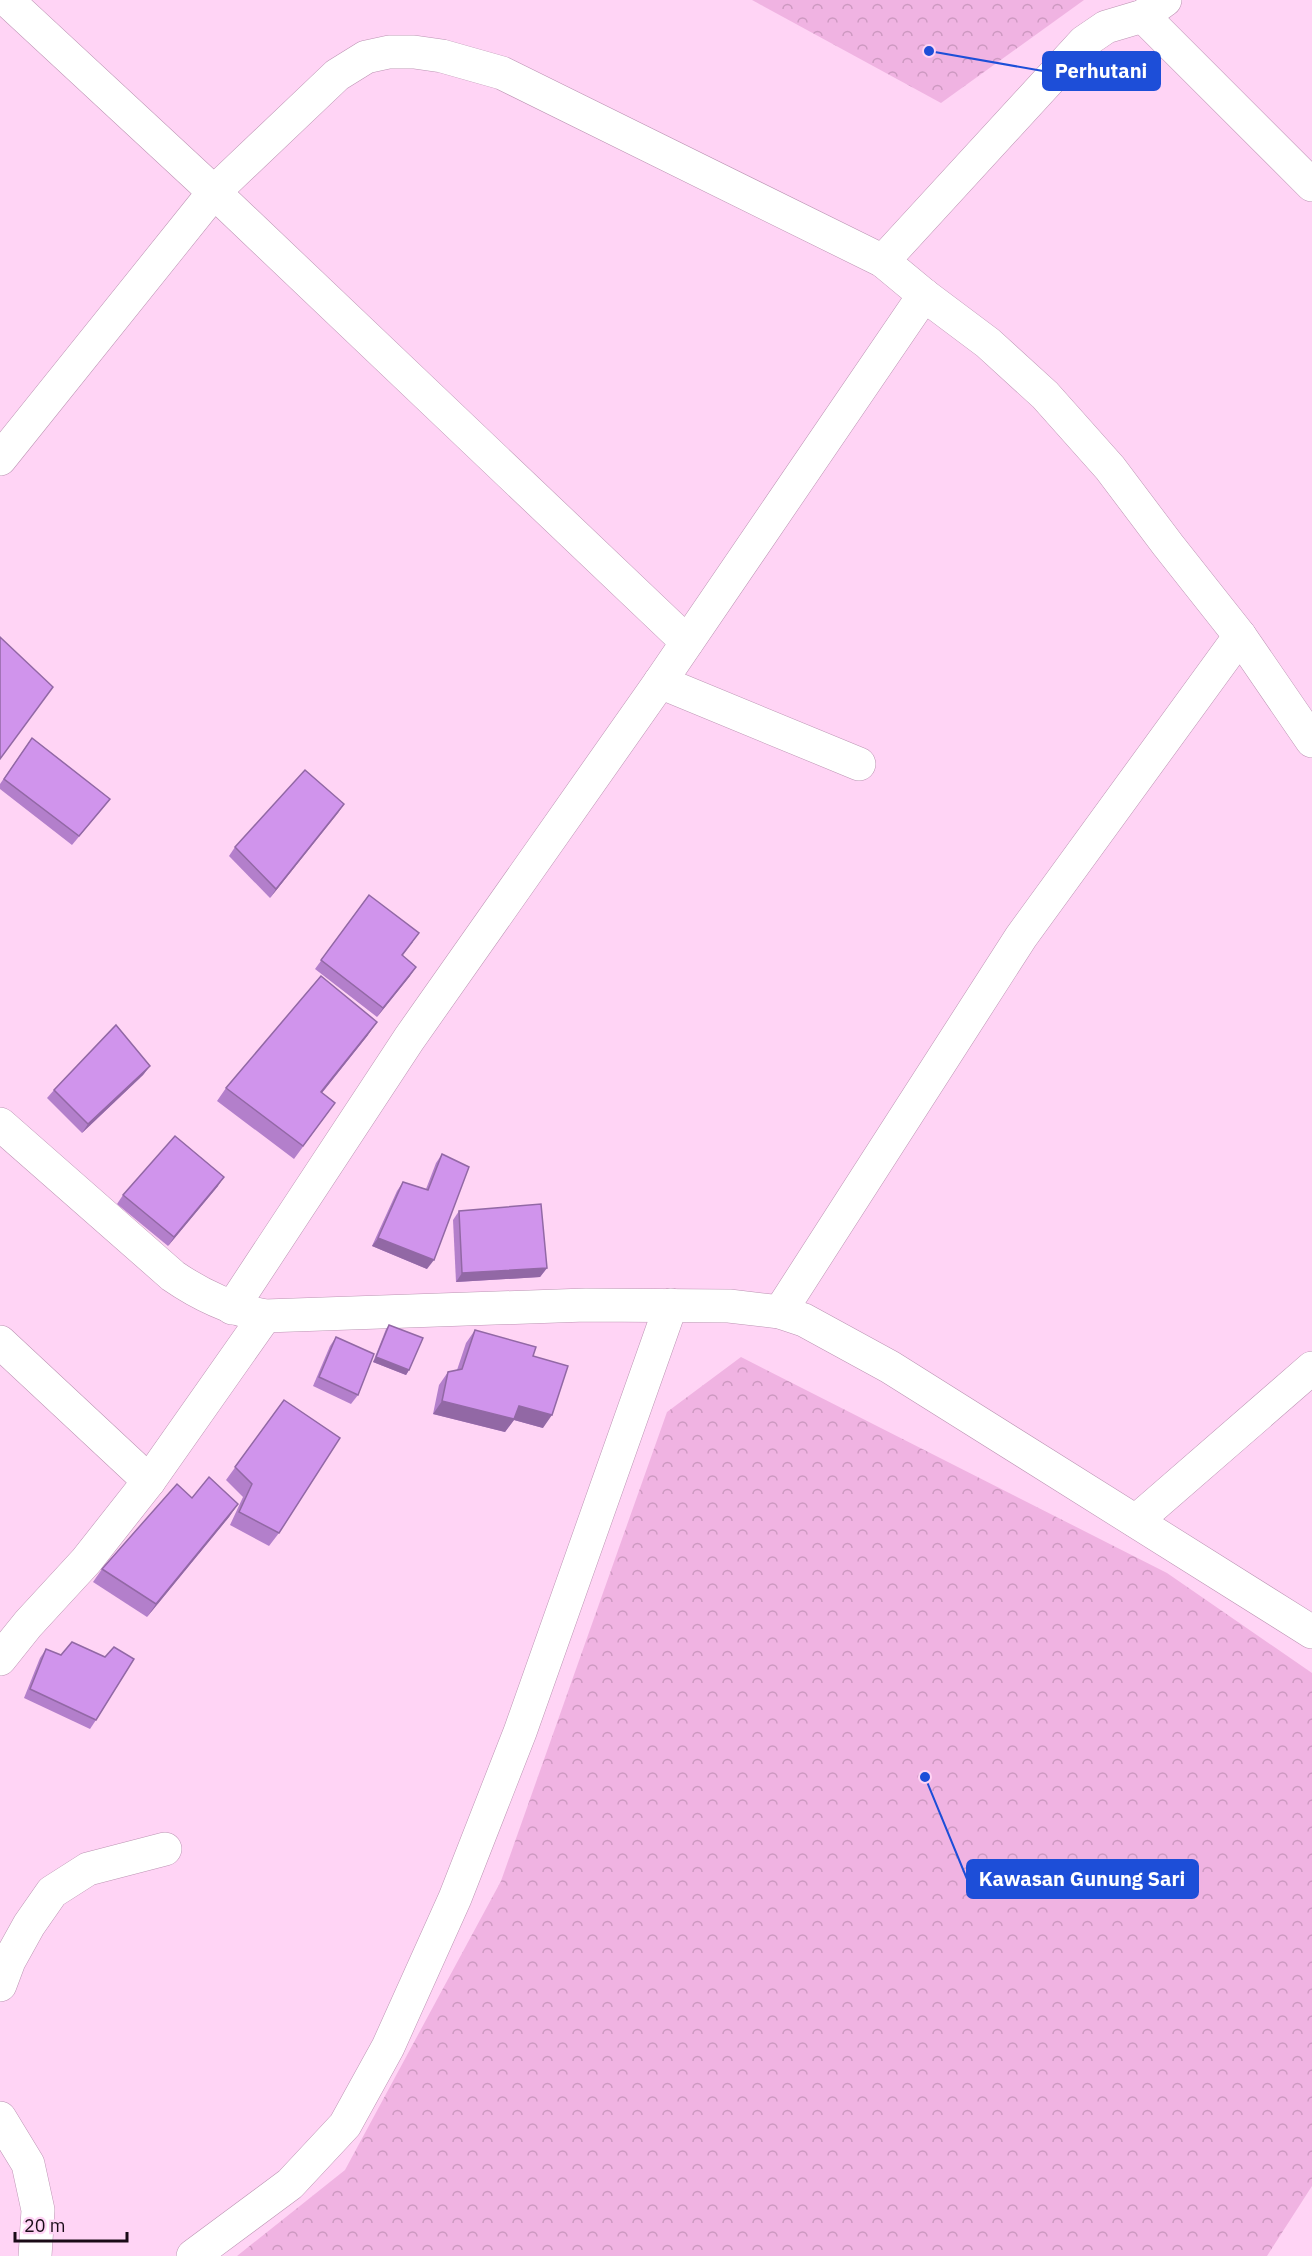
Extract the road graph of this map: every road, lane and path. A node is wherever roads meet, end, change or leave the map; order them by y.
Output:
1 (7, 0) edge
2 (1154, 8) edge
3 (1312, 185) edge
4 (214, 192) junction
5 (883, 261) junction
6 (924, 295) junction
7 (0, 459) edge
8 (1240, 636) junction
9 (687, 642) junction
10 (660, 682) junction
11 (1312, 741) edge
12 (859, 764) dead end
13 (0, 1124) edge
14 (671, 1305) junction
15 (232, 1308) junction
16 (780, 1312) junction
17 (265, 1316) junction
18 (0, 1342) edge
19 (1312, 1368) edge
20 (149, 1481) junction
21 (1136, 1521) junction
22 (1312, 1632) edge
23 (0, 1659) edge
24 (165, 1849) dead end
25 (0, 1985) edge
26 (0, 2118) edge
27 (35, 2256) edge
28 (193, 2256) edge

1 - 4 street
2 - 3 street
2 - 5 street
4 - 5 street
4 - 7 street
4 - 9 street
5 - 6 street
6 - 8 street
6 - 9 street
8 - 11 street
8 - 16 street
9 - 10 street
10 - 12 street
10 - 15 street
13 - 15 street
14 - 16 street
14 - 17 street
14 - 28 street
15 - 17 street
16 - 21 street
17 - 20 street
18 - 20 street
19 - 21 street
20 - 23 street
21 - 22 street
24 - 25 street
26 - 27 street

